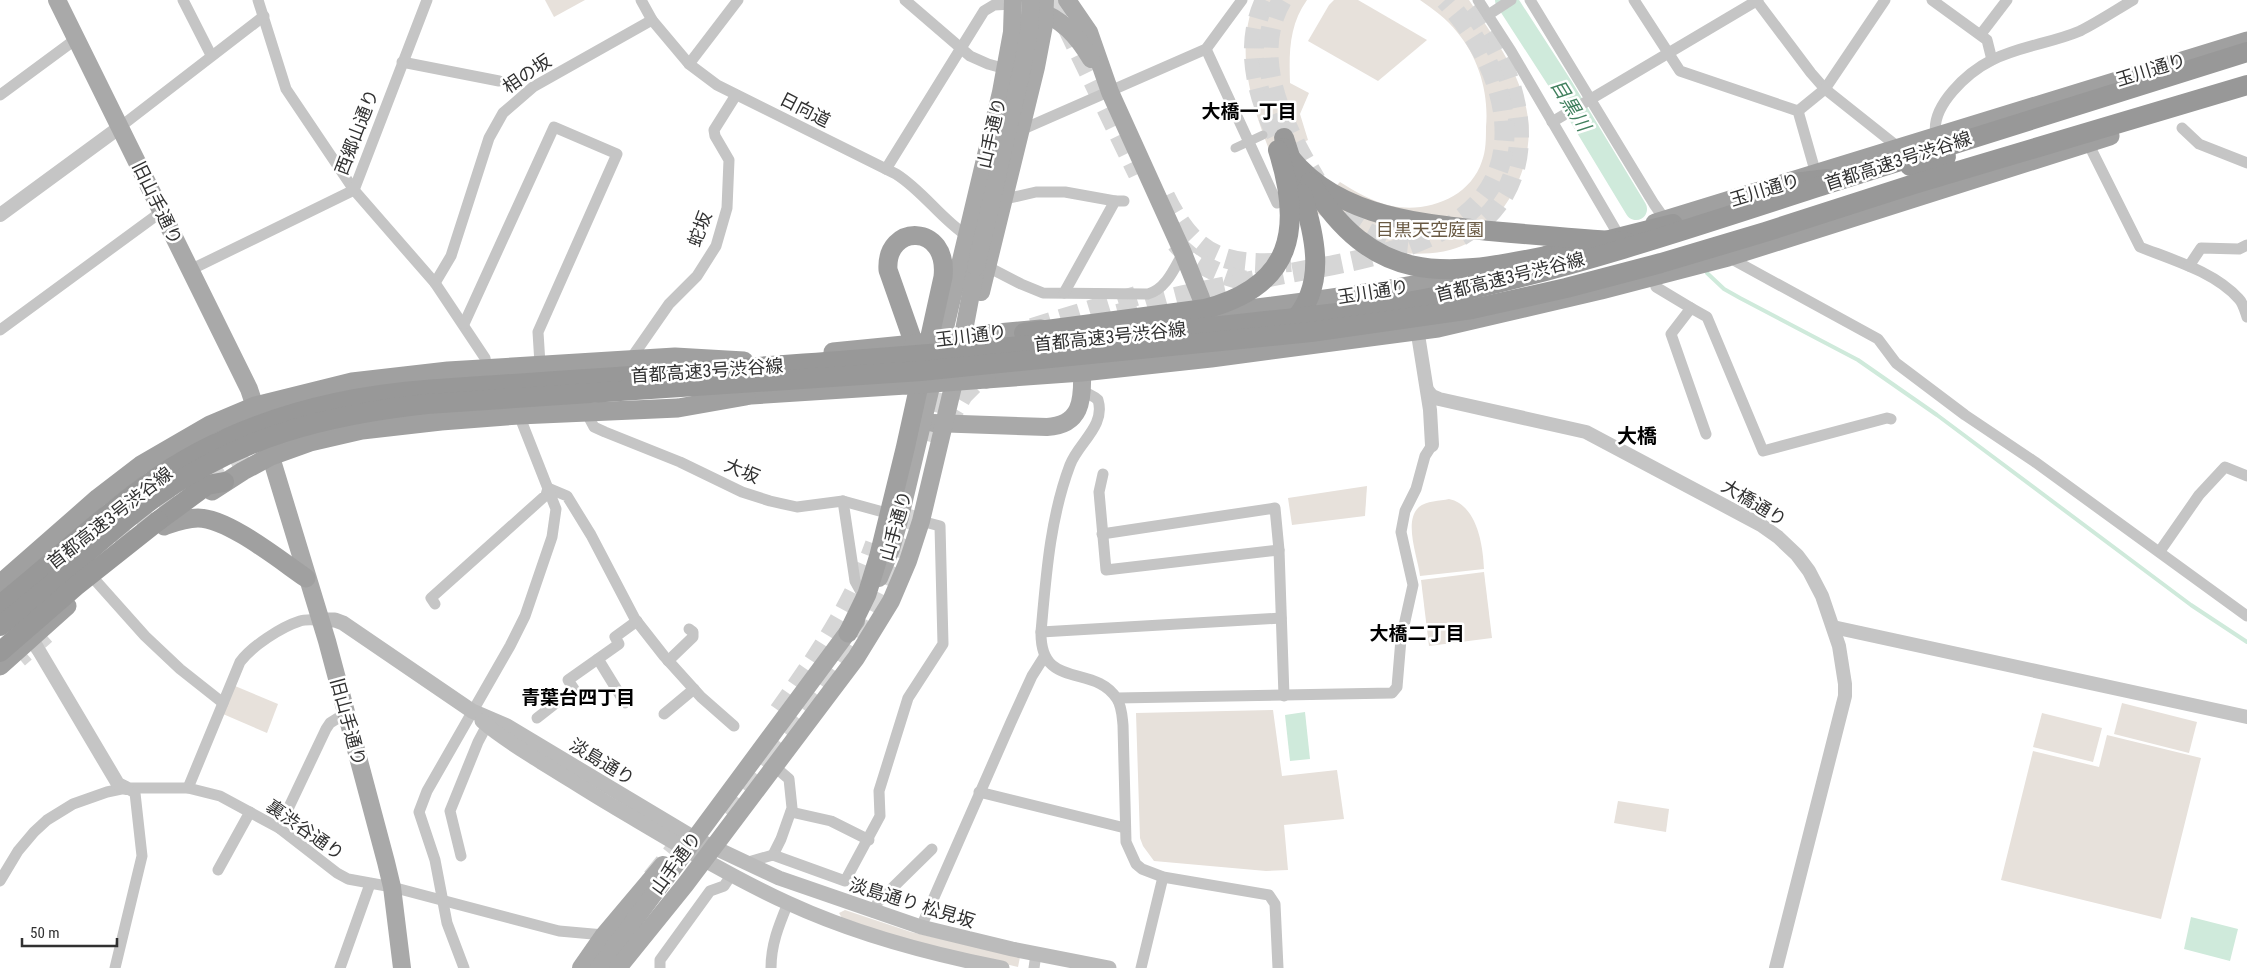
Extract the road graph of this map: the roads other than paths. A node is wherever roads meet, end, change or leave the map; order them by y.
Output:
1 (57, 0) edge
2 (183, 0) edge
3 (258, 0) edge
4 (427, 0) edge
5 (641, 0) edge
6 (738, 0) edge
7 (905, 0) edge
8 (1031, 0) edge
9 (1478, 0) edge
10 (1512, 0) edge
11 (1530, 0) edge
12 (1634, 0) edge
13 (1757, 0) edge
14 (1885, 0) edge
15 (1932, 0) edge
16 (2007, 0) edge
17 (2134, 0) edge
18 (1016, 1) edge
19 (1067, 1) edge
20 (1237, 2) edge
21 (1045, 7) edge
22 (1492, 12) junction
23 (264, 16) junction
24 (652, 20) junction
25 (1981, 34) junction
26 (76, 39) junction
27 (2247, 41) edge
28 (961, 48) junction
29 (1206, 49) junction
30 (2247, 52) edge
31 (1668, 53) junction
32 (211, 55) junction
33 (1992, 60) junction
34 (402, 62) junction
35 (689, 64) junction
36 (2247, 65) edge
37 (1006, 69) junction
38 (499, 81) dead end
39 (2247, 86) edge
40 (1825, 89) junction
41 (1110, 92) junction
42 (2247, 94) edge
43 (0, 95) edge
44 (736, 95) junction
45 (1586, 101) junction
46 (1798, 111) junction
47 (1554, 121) junction
48 (120, 127) junction
49 (2182, 128) dead end
50 (1021, 130) junction
51 (1263, 135) dead end
52 (1936, 135) junction
53 (2088, 143) junction
54 (1282, 145) junction
55 (1898, 147) junction
56 (1235, 148) dead end
57 (2247, 163) edge
58 (886, 169) junction
59 (1815, 181) junction
60 (1786, 184) junction
61 (1911, 185) junction
62 (354, 190) junction
63 (1005, 199) junction
64 (1277, 203) dead end
65 (161, 212) junction
66 (0, 215) edge
67 (1664, 220) junction
68 (1620, 233) junction
69 (967, 236) junction
70 (2247, 245) edge
71 (1183, 253) junction
72 (1728, 257) junction
73 (2189, 266) junction
74 (982, 267) junction
75 (190, 270) junction
76 (1653, 276) junction
77 (435, 283) junction
78 (1410, 287) junction
79 (1064, 293) junction
80 (1691, 308) junction
81 (1204, 314) junction
82 (2247, 316) edge
83 (464, 324) junction
84 (0, 330) edge
85 (1417, 331) junction
86 (914, 344) junction
87 (891, 356) junction
88 (1211, 358) junction
89 (630, 360) junction
90 (744, 361) junction
91 (540, 364) junction
92 (677, 364) dead end
93 (487, 368) junction
94 (1082, 381) junction
95 (768, 382) junction
96 (1428, 391) junction
97 (746, 396) junction
98 (677, 401) dead end
99 (255, 406) junction
100 (586, 412) junction
101 (518, 415) junction
102 (1891, 419) dead end
103 (923, 423) junction
104 (944, 423) junction
105 (1706, 434) dead end
106 (1432, 445) joint
107 (272, 456) junction
108 (1103, 474) dead end
109 (2247, 476) edge
110 (224, 482) joint
111 (548, 488) junction
112 (843, 501) junction
113 (895, 515) junction
114 (920, 521) junction
115 (161, 523) junction
116 (1102, 534) junction
117 (1279, 550) junction
118 (2160, 551) junction
119 (306, 578) junction
120 (95, 580) junction
121 (0, 584) edge
122 (865, 599) junction
123 (435, 604) dead end
124 (0, 605) edge
125 (2247, 616) edge
126 (1281, 618) junction
127 (320, 620) junction
128 (637, 621) junction
129 (0, 626) edge
130 (1833, 627) junction
131 (690, 629) dead end
132 (1041, 632) junction
133 (848, 633) junction
134 (32, 639) junction
135 (0, 652) edge
136 (1044, 658) junction
137 (598, 659) junction
138 (668, 661) junction
139 (0, 666) edge
140 (694, 690) junction
141 (1284, 696) junction
142 (1117, 698) junction
143 (224, 703) junction
144 (625, 703) dead end
145 (472, 711) junction
146 (346, 713) junction
147 (664, 714) dead end
148 (2247, 717) edge
149 (537, 718) dead end
150 (487, 725) junction
151 (734, 726) dead end
152 (774, 766) junction
153 (126, 788) junction
154 (188, 788) junction
155 (979, 792) junction
156 (250, 812) junction
157 (790, 812) junction
158 (279, 828) junction
159 (1125, 828) junction
160 (869, 840) junction
161 (690, 844) junction
162 (932, 849) dead end
163 (708, 853) junction
164 (773, 855) junction
165 (461, 856) dead end
166 (745, 863) junction
167 (218, 870) dead end
168 (732, 874) junction
169 (1163, 877) junction
170 (0, 881) edge
171 (370, 884) junction
172 (684, 885) junction
173 (392, 887) junction
174 (443, 901) junction
175 (788, 903) junction
176 (873, 912) junction
177 (921, 928) junction
178 (604, 935) junction
179 (1035, 961) edge
180 (115, 968) edge
181 (340, 968) edge
182 (402, 968) edge
183 (464, 968) edge
184 (581, 968) edge
185 (599, 968) edge
186 (618, 968) edge
187 (632, 968) edge
188 (660, 968) edge
189 (771, 968) edge
190 (1002, 968) edge
191 (1109, 968) edge
192 (1141, 968) edge
193 (1278, 968) edge
194 (1776, 968) edge

1 - 26 main road, 旧山手通り
2 - 32 street
3 - 23 street
4 - 34 street, 西郷山通り
5 - 24 street, 日向道
6 - 35 street
7 - 28 street
8 - 74 main road, bridge
9 - 22 street
10 - 22 street
11 - 45 street
12 - 31 street
13 - 31 street
13 - 40 street
14 - 40 street
15 - 25 street
16 - 25 street
17 - 33 street
18 - 21 main road
18 - 28 street
18 - 37 main road, 山手通り
19 - 41 main road
20 - 29 street
21 - 41 main road
21 - 50 main road
22 - 47 street
23 - 32 street
23 - 62 street
24 - 35 street, 日向道
24 - 77 street, 相の坂
25 - 33 street
26 - 43 street
26 - 48 main road, 旧山手通り
27 - 52 highway, 玉川通り
28 - 37 street
28 - 58 street
29 - 41 street
29 - 64 street
30 - 59 highway, 首都高速3号渋谷線, bridge
31 - 45 street
31 - 46 street
32 - 48 street
33 - 52 street
34 - 38 street
34 - 62 street, 西郷山通り
35 - 44 street, 日向道
36 - 60 highway
37 - 69 main road, 山手通り
39 - 61 highway, 首都高速3号渋谷線, bridge
40 - 46 street
40 - 55 street
41 - 50 street
41 - 71 main road
42 - 53 highway
44 - 58 street, 日向道
44 - 89 street, 蛇坂
45 - 47 street
45 - 67 street
46 - 59 street
47 - 68 street
48 - 65 main road, 旧山手通り
48 - 66 street
49 - 57 street
50 - 63 main road
51 - 56 street, bridge
52 - 55 highway, 玉川通り
53 - 72 highway
53 - 73 street
54 - 59 highway, bridge
54 - 61 highway, bridge
54 - 87 highway, bridge
54 - 95 highway, bridge
55 - 59 highway, 玉川通り
58 - 69 street, 日向道
59 - 60 highway, 玉川通り
59 - 87 highway, 首都高速3号渋谷線, bridge
60 - 67 highway, 玉川通り
61 - 95 highway, 首都高速3号渋谷線, bridge
62 - 75 street, 西郷山通り
62 - 77 street
63 - 74 main road
63 - 79 street
65 - 75 main road, 旧山手通り
65 - 84 street
67 - 68 highway, 玉川通り
68 - 78 highway, 玉川通り
69 - 103 main road, 山手通り
70 - 73 street
71 - 79 street
71 - 81 main road
72 - 76 highway
72 - 118 street
73 - 82 street
74 - 79 street
74 - 104 main road, 山手通り
75 - 99 main road, 旧山手通り
76 - 80 street
76 - 85 highway
77 - 83 street
78 - 81 highway, 玉川通り
78 - 85 street
80 - 102 street
80 - 105 street
81 - 86 highway, 玉川通り, bridge
81 - 88 main road
83 - 91 street
83 - 93 street
85 - 88 highway
85 - 96 street
86 - 90 highway, 玉川通り
86 - 113 highway
87 - 124 highway, 首都高速3号渋谷線, bridge
88 - 94 highway
89 - 90 highway
89 - 91 highway
90 - 92 highway, 玉川通り
91 - 93 highway
93 - 99 highway
94 - 97 highway, bridge
94 - 104 main road
94 - 132 street
95 - 129 highway, 首都高速3号渋谷線, bridge
96 - 106 street
96 - 130 street, 大橋通り
97 - 98 highway
97 - 100 highway
99 - 107 main road, 旧山手通り
99 - 121 highway
100 - 101 highway
100 - 112 street, 大坂
101 - 107 highway
101 - 111 street
103 - 104 main road
103 - 113 main road, 山手通り
104 - 114 main road, 山手通り
106 - 141 street
107 - 110 highway
107 - 119 main road, 旧山手通り
108 - 116 street
109 - 118 street
110 - 115 highway
111 - 123 street
111 - 128 street
111 - 145 street
112 - 113 street, 大坂
112 - 122 street
113 - 122 highway
113 - 133 main road, 山手通り
114 - 152 main road, 山手通り
114 - 160 street
115 - 119 highway
115 - 120 highway
115 - 135 highway, bridge
116 - 117 street
116 - 117 street
117 - 126 street
118 - 125 street
119 - 127 main road, 旧山手通り
120 - 134 highway
120 - 143 street
122 - 133 highway
126 - 132 street
126 - 141 street
127 - 143 street
127 - 145 main road, 淡島通り
127 - 146 main road, 旧山手通り
128 - 137 street
128 - 138 street
130 - 148 street
130 - 194 street, 大橋通り
131 - 138 street
132 - 136 street
133 - 161 main road, 山手通り
134 - 139 highway
134 - 153 street
136 - 142 street
136 - 155 street
137 - 144 street
137 - 149 street
138 - 140 street
140 - 147 street
140 - 151 street
141 - 142 street
142 - 159 street
143 - 154 street
145 - 150 main road, 淡島通り
145 - 161 main road, 淡島通り
145 - 174 street
146 - 158 street
146 - 173 main road, 旧山手通り
150 - 161 main road, 淡島通り
150 - 165 street
152 - 157 street
152 - 163 main road, 山手通り
153 - 154 street, 裏渋谷通り
153 - 170 street, 裏渋谷通り
153 - 180 street
154 - 156 street, 裏渋谷通り
155 - 159 street
155 - 177 street
156 - 158 street, 裏渋谷通り
156 - 167 street
157 - 160 street
157 - 164 street
158 - 171 street, 裏渋谷通り
159 - 169 street
160 - 164 street
161 - 163 main road, 淡島通り
161 - 178 main road
161 - 185 main road, 山手通り
162 - 176 street
163 - 166 main road, 淡島通り 松見坂
163 - 168 main road
163 - 172 main road, 山手通り
164 - 166 street
166 - 176 main road, 淡島通り 松見坂
168 - 175 main road
168 - 188 street
169 - 192 street
169 - 193 street
171 - 173 street, 裏渋谷通り
171 - 181 street
172 - 186 main road, 山手通り
172 - 187 main road
173 - 174 street, 裏渋谷通り
173 - 182 main road, 旧山手通り
174 - 178 street, 裏渋谷通り
174 - 183 street
175 - 189 street
175 - 190 main road
176 - 177 main road, 淡島通り 松見坂
177 - 179 main road, 淡島通り 松見坂
178 - 184 main road
179 - 191 main road, 淡島通り 松見坂

